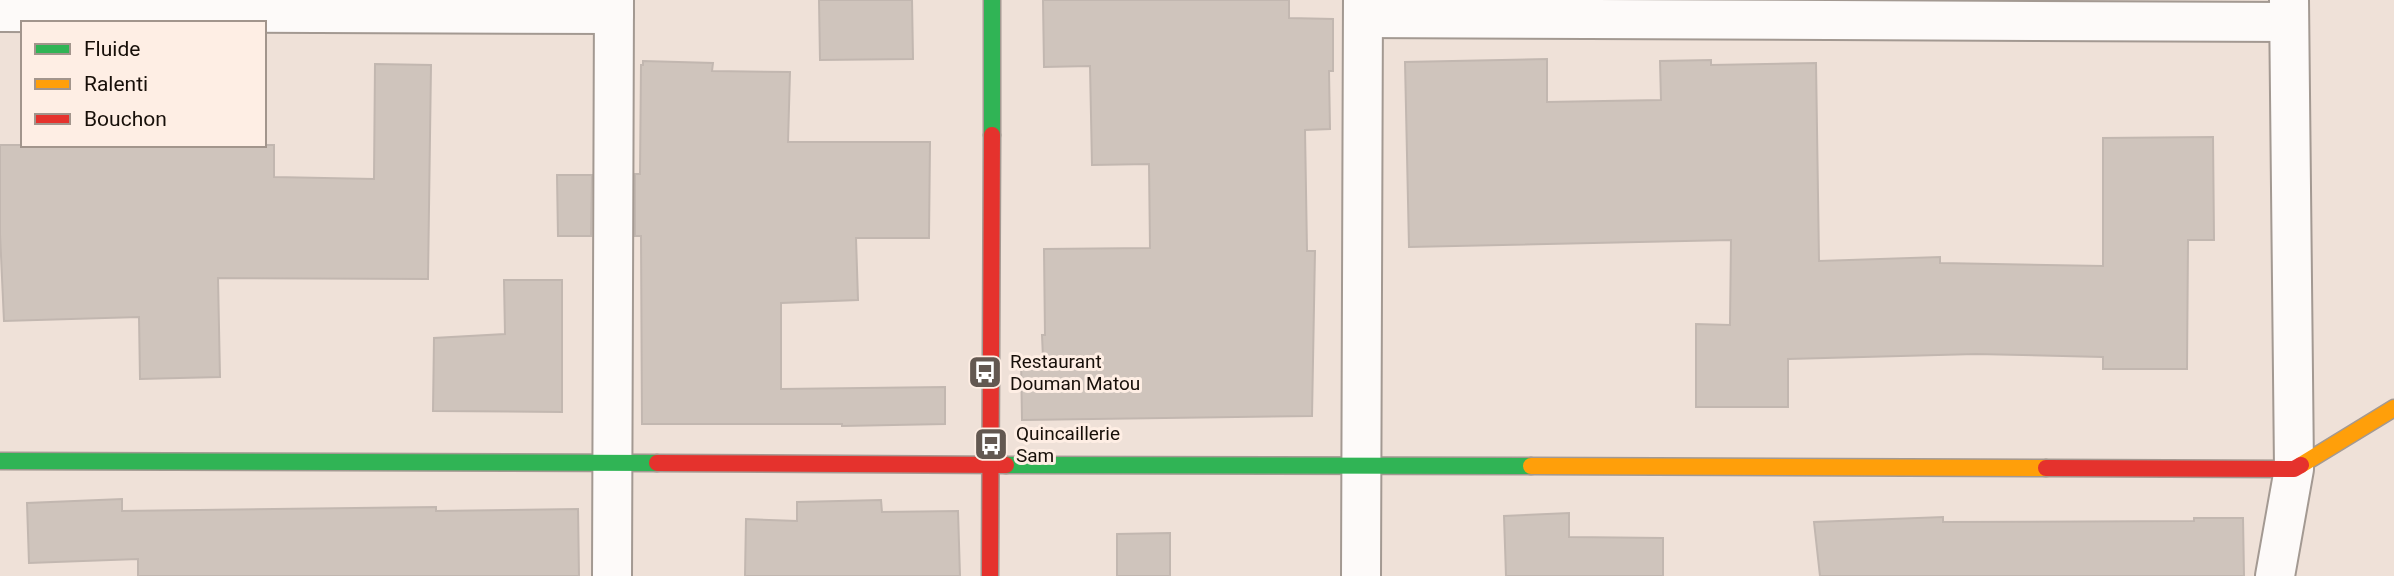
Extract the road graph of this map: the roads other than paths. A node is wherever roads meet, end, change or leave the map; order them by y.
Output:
1 (992, 0) edge
2 (614, 7) edge
3 (1363, 9) edge
4 (1890, 10) edge
5 (2289, 11) edge
6 (0, 12) edge
7 (2394, 408) edge
8 (0, 461) edge
9 (612, 463) junction
10 (990, 464) junction
11 (1361, 466) junction
12 (2294, 469) junction
13 (612, 576) edge
14 (990, 576) edge
15 (1361, 576) edge
16 (2275, 576) edge

1 - 10 street
2 - 6 street
2 - 9 street
3 - 4 street
3 - 11 street
4 - 5 street
5 - 12 street
7 - 12 street
8 - 9 street
9 - 10 street
9 - 13 street
10 - 11 street
10 - 14 street
11 - 12 street
11 - 15 street
12 - 16 street

